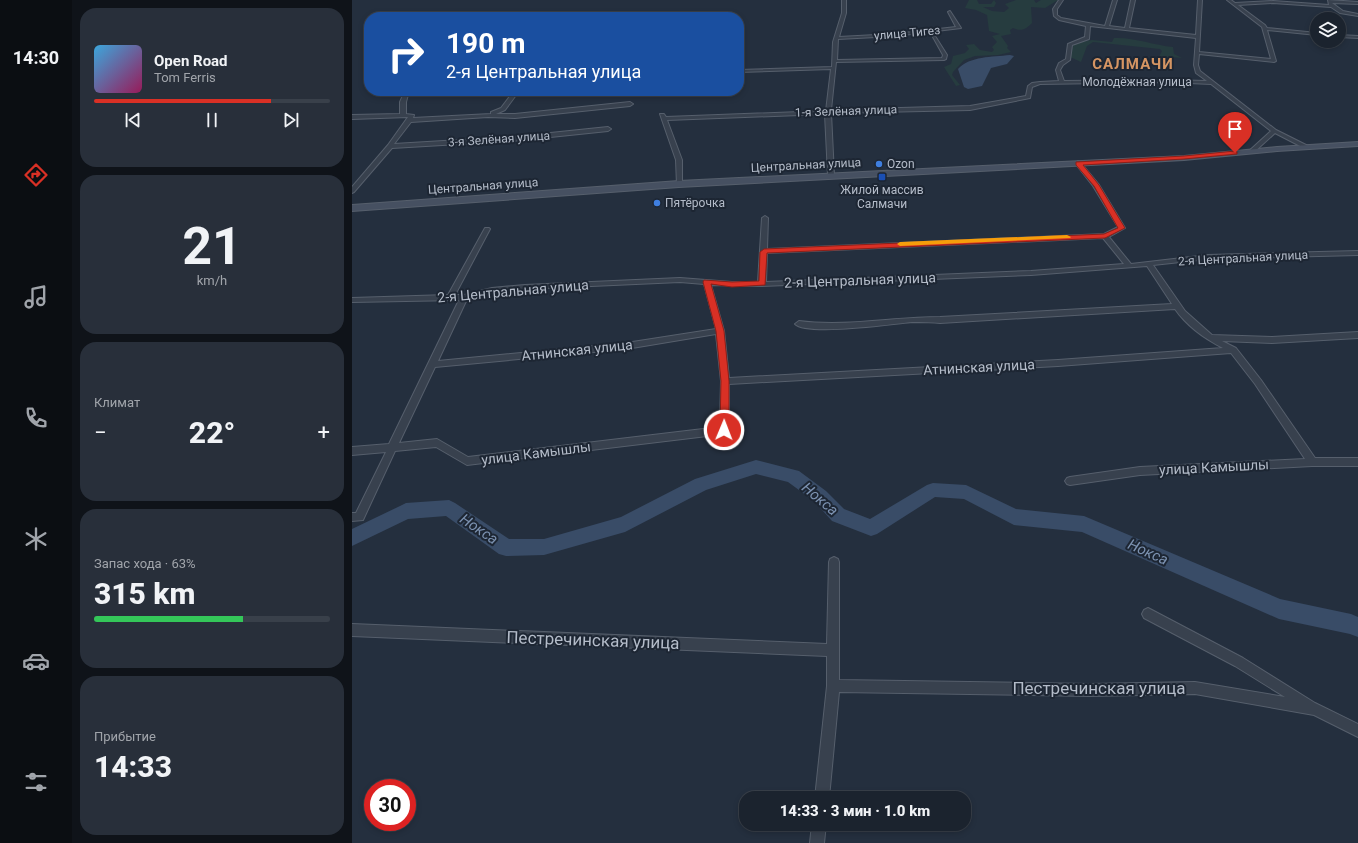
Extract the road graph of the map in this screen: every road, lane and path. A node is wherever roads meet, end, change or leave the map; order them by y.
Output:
1 (844, 0) edge
2 (1061, 0) edge
3 (1115, 0) edge
4 (1133, 0) edge
5 (1200, 0) edge
6 (1229, 0) edge
7 (1330, 2) edge
8 (1358, 3) edge
9 (1235, 4) junction
10 (950, 12) dead end
11 (1358, 14) edge
12 (1088, 25) junction
13 (1107, 27) junction
14 (1127, 29) junction
15 (1266, 29) junction
16 (1310, 33) edge
17 (1346, 36) edge
18 (1198, 37) junction
19 (1358, 37) edge
20 (837, 38) junction
21 (935, 38) dead end
22 (1198, 53) junction
23 (835, 61) junction
24 (834, 68) junction
25 (744, 71) edge
26 (1062, 83) junction
27 (1213, 83) junction
28 (405, 96) edge
29 (513, 96) edge
30 (1028, 97) joint
31 (630, 104) dead end
32 (828, 112) junction
33 (403, 115) junction
34 (488, 115) junction
35 (352, 117) edge
36 (410, 120) junction
37 (608, 129) dead end
38 (1274, 130) junction
39 (1358, 144) edge
40 (390, 146) junction
41 (1306, 147) junction
42 (1250, 152) junction
43 (1078, 163) junction
44 (831, 175) junction
45 (679, 184) junction
46 (352, 191) edge
47 (352, 208) edge
48 (765, 218) dead end
49 (487, 229) dead end
50 (1105, 236) junction
51 (764, 252) junction
52 (1358, 253) edge
53 (1148, 264) junction
54 (1129, 266) junction
55 (707, 282) junction
56 (762, 284) junction
57 (464, 297) junction
58 (450, 298) junction
59 (352, 300) edge
60 (1178, 306) junction
61 (799, 324) dead end
62 (720, 331) junction
63 (1358, 335) edge
64 (1210, 338) junction
65 (1233, 350) junction
66 (433, 364) junction
67 (725, 381) junction
68 (391, 447) junction
69 (352, 451) edge
70 (1312, 462) junction
71 (1358, 462) edge
72 (1070, 481) dead end
73 (352, 517) edge
74 (834, 562) dead end
75 (1148, 614) dead end
76 (352, 630) edge
77 (833, 650) junction
78 (833, 686) junction
79 (1315, 709) junction
80 (1358, 731) edge
81 (823, 791) edge
82 (818, 831) edge
83 (817, 843) edge

1 - 20 street
2 - 12 street
3 - 13 street
4 - 14 street
5 - 18 street
6 - 9 street
7 - 8 street
7 - 9 street
7 - 11 street
9 - 15 street
10 - 20 street, улица Тигез
12 - 13 street
12 - 26 street, Молодёжная улица
13 - 14 street
14 - 18 street
15 - 16 street
15 - 22 street
17 - 19 street
18 - 22 street
20 - 23 street
21 - 23 street
22 - 27 street
23 - 24 street
24 - 25 street
24 - 32 street
26 - 27 street, Молодёжная улица
26 - 30 street, Молодёжная улица
27 - 38 street
28 - 33 street
29 - 34 street, 3-я Зелёная улица
30 - 32 street, 1-я Зелёная улица
31 - 34 street, 3-я Зелёная улица
32 - 44 street
32 - 45 street, 1-я Зелёная улица
33 - 35 street
33 - 36 street
34 - 36 street, 3-я Зелёная улица
36 - 40 street
37 - 40 street, 3-я Зелёная улица
38 - 41 street
38 - 42 street
39 - 41 street, Центральная улица
40 - 46 street
41 - 42 street, Центральная улица
42 - 43 street, Центральная улица
43 - 44 street, Центральная улица
43 - 50 street
44 - 45 street, Центральная улица
45 - 47 street, Центральная улица
48 - 51 street
49 - 58 street
50 - 51 street
50 - 54 street
51 - 56 street
52 - 53 street, 2-я Центральная улица
53 - 54 street, 2-я Центральная улица
53 - 60 street
54 - 56 street, 2-я Центральная улица
55 - 56 street, 2-я Центральная улица
55 - 57 street, 2-я Центральная улица
55 - 62 street
57 - 58 street, 2-я Центральная улица
57 - 66 street
58 - 59 street, 2-я Центральная улица
60 - 61 street
60 - 64 street
62 - 66 street, Атнинская улица
62 - 67 street
63 - 64 street
64 - 65 street
65 - 67 street, Атнинская улица
65 - 70 street
66 - 68 street
67 - 68 street, улица Камышлы
68 - 69 street, улица Камышлы
68 - 73 street
70 - 71 street, улица Камышлы
70 - 72 street, улица Камышлы
74 - 77 street
75 - 79 street
76 - 77 street, Пестречинская улица
77 - 78 street
78 - 79 street, Пестречинская улица
78 - 81 street
79 - 80 street, Пестречинская улица
82 - 83 street

